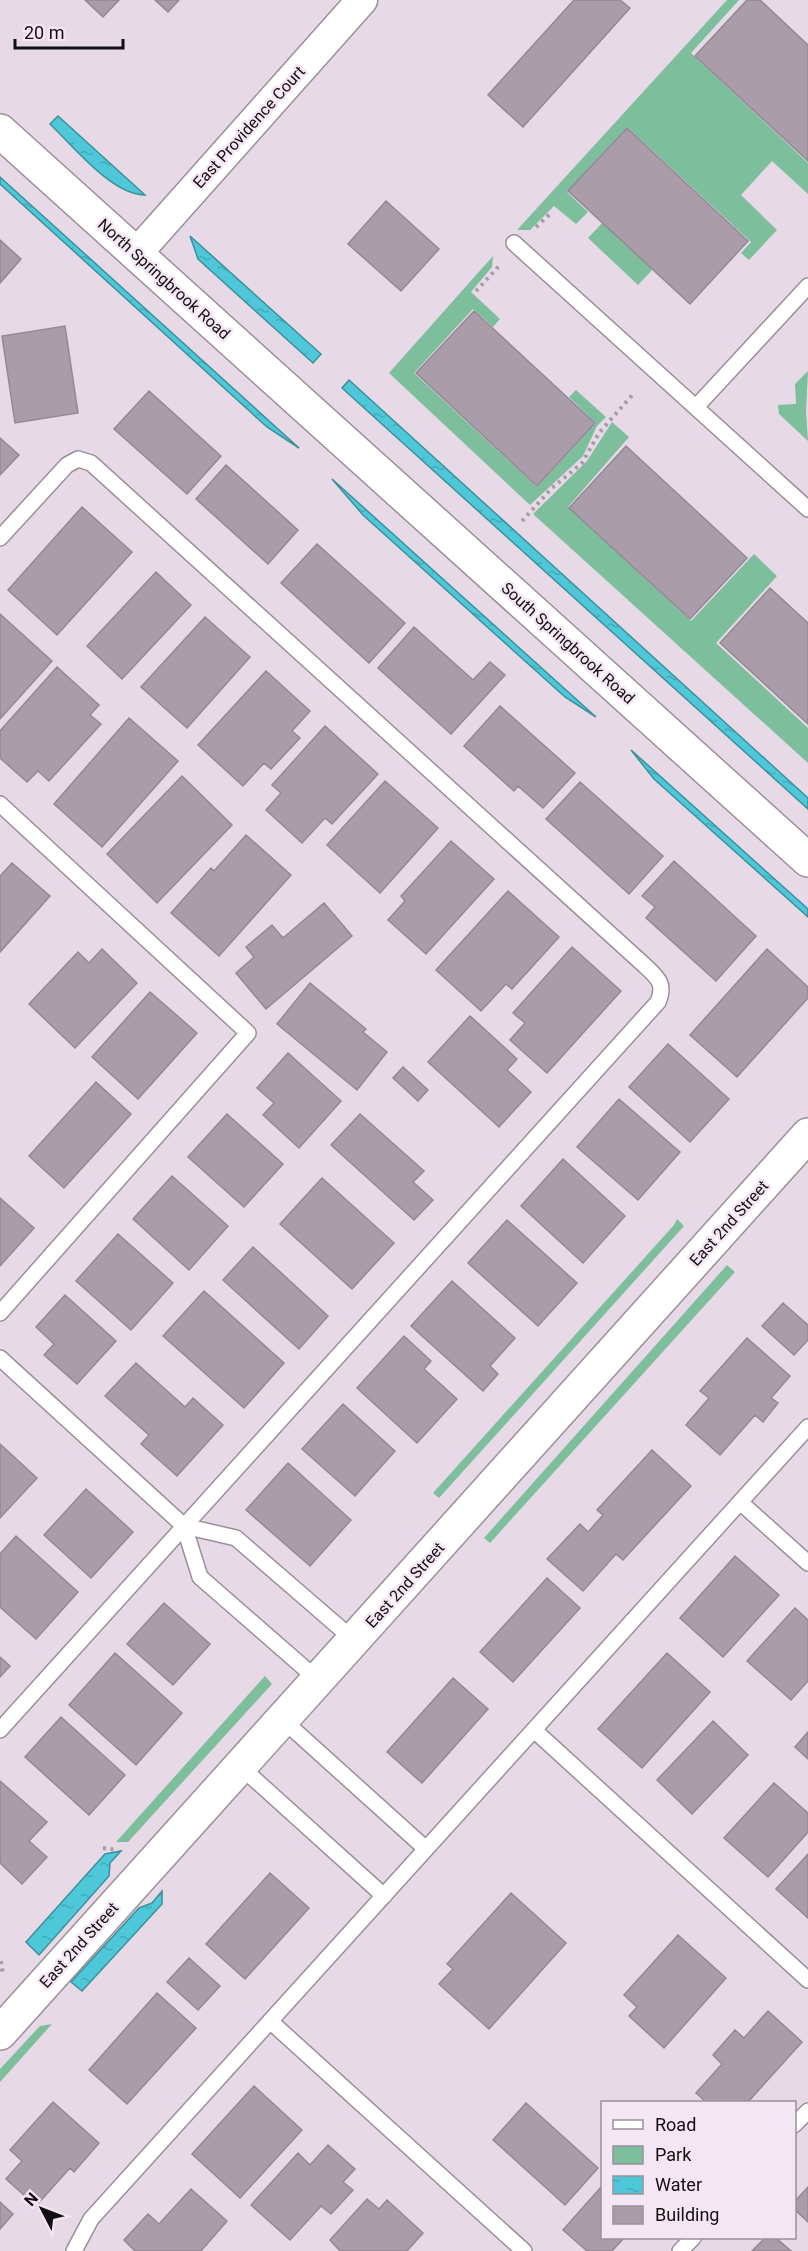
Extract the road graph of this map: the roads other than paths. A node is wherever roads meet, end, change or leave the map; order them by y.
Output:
1 (362, 0) edge
2 (0, 131) edge
3 (514, 243) dead end
4 (137, 254) junction
5 (808, 286) edge
6 (696, 407) junction
7 (328, 427) joint
8 (808, 509) edge
9 (0, 538) edge
10 (0, 804) edge
11 (808, 860) edge
12 (808, 1135) edge
13 (0, 1313) edge
14 (0, 1358) edge
15 (808, 1427) edge
16 (740, 1502) junction
17 (184, 1526) junction
18 (808, 1563) edge
19 (355, 1641) junction
20 (318, 1680) junction
21 (283, 1720) junction
22 (0, 1730) edge
23 (534, 1730) junction
24 (241, 1767) junction
25 (426, 1850) junction
26 (384, 1896) junction
27 (808, 1980) edge
28 (270, 2021) junction
29 (0, 2033) edge
30 (808, 2110) edge
31 (796, 2125) edge
32 (692, 2239) edge
33 (74, 2251) edge
34 (524, 2251) edge
35 (680, 2251) edge

1 - 4 street, East Providence Court
2 - 4 main road, North Springbrook Road
3 - 6 lane
4 - 7 main road, North Springbrook Road
5 - 6 lane
6 - 8 lane
7 - 11 main road, South Springbrook Road
9 - 17 lane
10 - 13 lane
12 - 19 main road, East 2nd Street
14 - 17 lane
15 - 16 lane
16 - 18 lane
16 - 23 lane
17 - 19 lane
17 - 20 lane
17 - 22 lane
19 - 20 main road, East 2nd Street
20 - 21 main road, East 2nd Street
21 - 24 main road, East 2nd Street
21 - 25 lane
23 - 25 lane
23 - 27 lane
24 - 26 lane
24 - 29 main road, East 2nd Street
25 - 26 lane
26 - 28 lane
28 - 33 lane
28 - 34 lane
30 - 31 lane
32 - 35 lane

